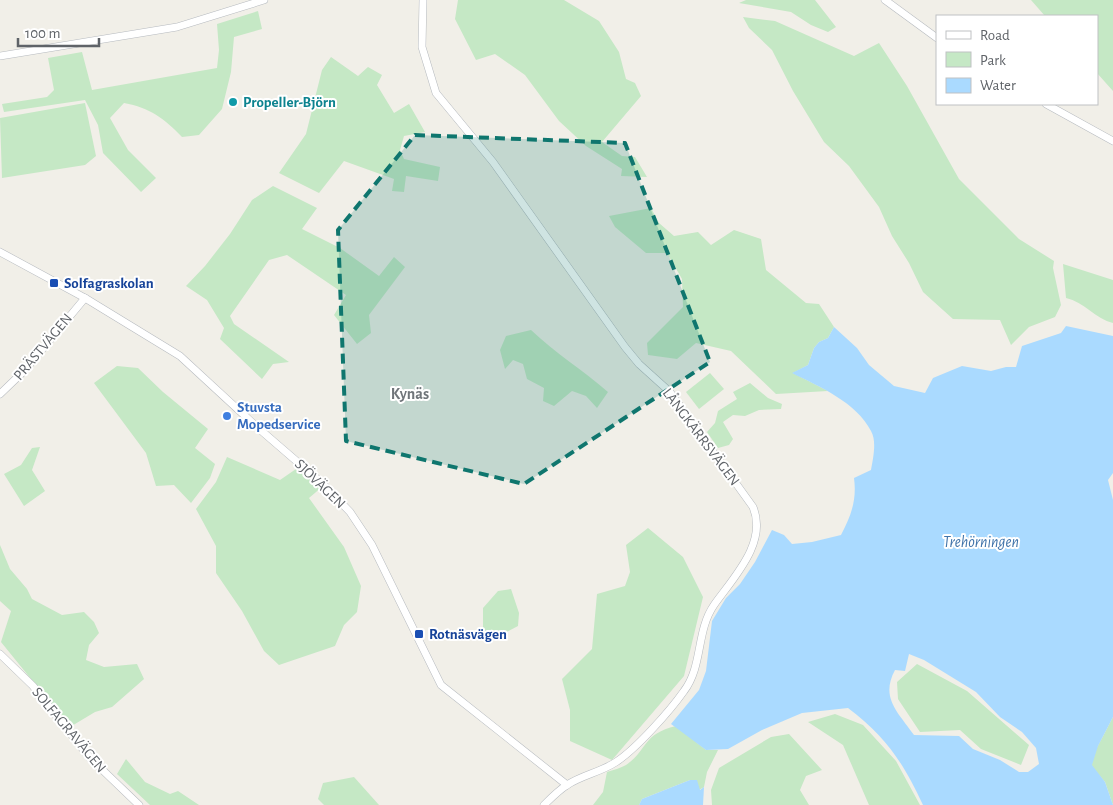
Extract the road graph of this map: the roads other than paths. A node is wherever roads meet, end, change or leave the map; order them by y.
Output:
1 (264, 0) edge
2 (423, 0) edge
3 (885, 0) edge
4 (936, 37) edge
5 (0, 56) edge
6 (1048, 105) edge
7 (1113, 141) edge
8 (0, 252) edge
9 (85, 298) junction
10 (0, 394) edge
11 (0, 654) edge
12 (567, 785) junction
13 (139, 805) edge
14 (544, 805) edge

1 - 5 street
2 - 12 street, LÅNGKÄRRSVÄGEN
3 - 4 street
6 - 7 street
8 - 9 street, SJÖVÄGEN
9 - 10 street, PRÄSTVÄGEN
9 - 12 street, SJÖVÄGEN
11 - 13 street, SOLFAGRAVÄGEN
12 - 14 street

